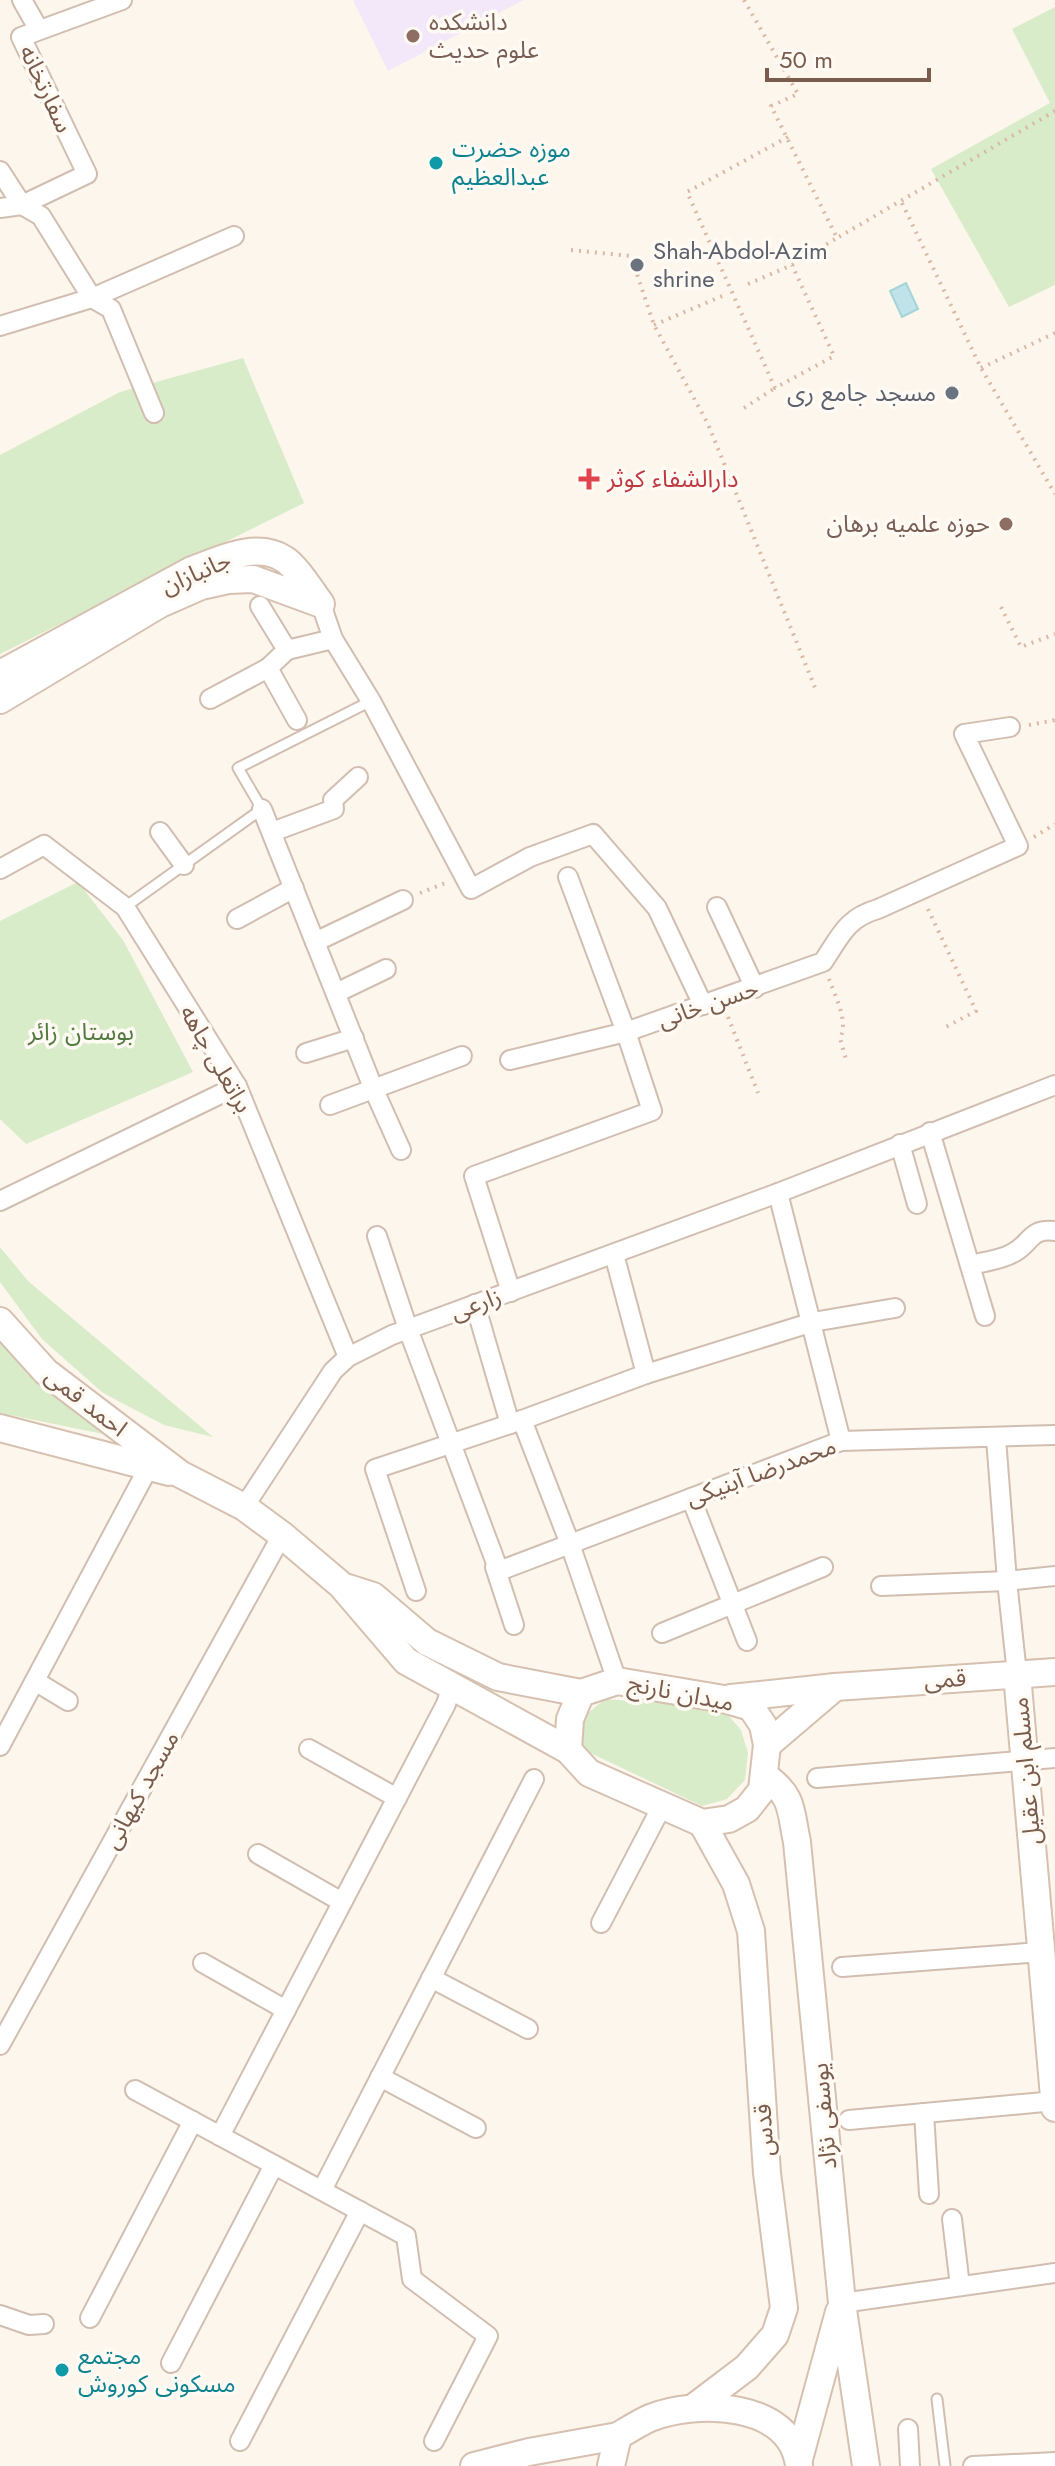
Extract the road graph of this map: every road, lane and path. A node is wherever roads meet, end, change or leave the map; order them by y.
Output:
1 (22, 0) edge
2 (122, 0) edge
3 (744, 0) edge
4 (39, 30) junction
5 (1055, 111) edge
6 (788, 137) junction
7 (0, 171) edge
8 (902, 203) junction
9 (22, 205) junction
10 (0, 208) edge
11 (234, 236) dead end
12 (837, 238) junction
13 (571, 250) dead end
14 (792, 265) junction
15 (748, 284) dead end
16 (727, 294) dead end
17 (92, 298) junction
18 (654, 325) junction
19 (0, 326) edge
20 (1055, 333) edge
21 (981, 368) junction
22 (775, 388) junction
23 (744, 408) dead end
24 (154, 413) dead end
25 (1055, 492) edge
26 (321, 604) junction
27 (260, 606) dead end
28 (1001, 607) dead end
29 (1055, 634) edge
30 (333, 639) junction
31 (287, 650) junction
32 (268, 668) junction
33 (0, 674) edge
34 (816, 690) dead end
35 (210, 699) dead end
36 (0, 700) edge
37 (371, 701) junction
38 (297, 720) dead end
39 (1055, 720) edge
40 (1010, 727) joint
41 (358, 777) dead end
42 (262, 809) junction
43 (160, 832) dead end
44 (272, 832) junction
45 (184, 865) junction
46 (0, 869) edge
47 (462, 875) junction
48 (568, 877) dead end
49 (294, 888) junction
50 (919, 889) junction
51 (403, 900) joint
52 (125, 907) junction
53 (717, 907) dead end
54 (237, 919) dead end
55 (315, 942) junction
56 (823, 962) junction
57 (386, 969) dead end
58 (755, 988) junction
59 (336, 993) junction
60 (712, 1002) junction
61 (944, 1028) dead end
62 (626, 1032) junction
63 (354, 1038) junction
64 (306, 1053) dead end
65 (462, 1056) dead end
66 (510, 1060) dead end
67 (847, 1063) dead end
68 (1055, 1085) edge
69 (237, 1086) junction
70 (374, 1090) junction
71 (758, 1093) dead end
72 (330, 1105) dead end
73 (930, 1132) junction
74 (900, 1144) junction
75 (401, 1150) dead end
76 (778, 1193) junction
77 (0, 1201) edge
78 (917, 1204) dead end
79 (1055, 1231) edge
80 (377, 1236) dead end
81 (614, 1254) junction
82 (970, 1265) junction
83 (511, 1292) junction
84 (475, 1304) junction
85 (895, 1308) dead end
86 (985, 1316) dead end
87 (0, 1321) edge
88 (813, 1322) junction
89 (408, 1329) junction
90 (348, 1357) junction
91 (646, 1374) junction
92 (516, 1422) junction
93 (0, 1428) edge
94 (1055, 1435) edge
95 (996, 1438) junction
96 (841, 1441) junction
97 (451, 1443) junction
98 (153, 1461) junction
99 (691, 1498) junction
100 (244, 1507) junction
101 (282, 1535) junction
102 (570, 1544) junction
103 (495, 1567) junction
104 (823, 1567) dead end
105 (1055, 1576) edge
106 (1007, 1581) junction
107 (341, 1585) junction
108 (881, 1586) dead end
109 (416, 1591) dead end
110 (734, 1605) junction
111 (514, 1625) dead end
112 (662, 1633) dead end
113 (747, 1641) dead end
114 (1055, 1672) edge
115 (1017, 1674) junction
116 (35, 1681) junction
117 (617, 1681) junction
118 (452, 1686) junction
119 (835, 1687) junction
120 (581, 1693) junction
121 (724, 1699) junction
122 (68, 1701) dead end
123 (767, 1745) junction
124 (0, 1746) edge
125 (309, 1749) dead end
126 (568, 1750) junction
127 (1055, 1758) edge
128 (1025, 1760) junction
129 (765, 1776) junction
130 (817, 1778) dead end
131 (534, 1779) dead end
132 (397, 1798) junction
133 (662, 1806) junction
134 (702, 1823) junction
135 (258, 1854) dead end
136 (342, 1902) junction
137 (601, 1923) dead end
138 (1047, 1925) edge
139 (1041, 1952) junction
140 (203, 1963) dead end
141 (842, 1967) dead end
142 (431, 1978) junction
143 (286, 2010) junction
144 (528, 2029) dead end
145 (0, 2045) edge
146 (380, 2077) junction
147 (135, 2090) dead end
148 (1055, 2101) edge
149 (1055, 2108) edge
150 (924, 2113) junction
151 (849, 2120) dead end
152 (193, 2121) junction
153 (476, 2128) dead end
154 (220, 2136) junction
155 (274, 2165) junction
156 (322, 2190) junction
157 (929, 2194) dead end
158 (360, 2211) junction
159 (952, 2219) dead end
160 (1055, 2273) edge
161 (960, 2286) junction
162 (842, 2303) junction
163 (0, 2315) edge
164 (90, 2318) dead end
165 (44, 2324) dead end
166 (171, 2363) dead end
167 (937, 2399) dead end
168 (693, 2408) junction
169 (908, 2429) dead end
170 (618, 2436) junction
171 (240, 2441) dead end
172 (434, 2441) dead end
173 (799, 2462) edge
174 (1055, 2462) edge
175 (474, 2466) edge
176 (611, 2466) edge
177 (866, 2466) edge
178 (910, 2466) edge
179 (945, 2466) edge
180 (973, 2466) edge

1 - 4 street
2 - 4 street, سفارتخانه
3 - 6 path
4 - 9 street, سفارتخانه
5 - 8 path
6 - 12 path
6 - 22 path
7 - 9 street
8 - 12 path
8 - 21 path
9 - 10 street
9 - 17 street
11 - 17 street
12 - 14 path
13 - 18 path
14 - 15 path
14 - 22 path
16 - 18 path
17 - 19 street
17 - 24 street
18 - 34 path
20 - 21 path
21 - 25 path
22 - 23 path
26 - 30 street
26 - 33 street, جانبازان
26 - 36 street, جانبازان
27 - 31 street
28 - 29 path
30 - 31 street
30 - 37 street
31 - 32 street
32 - 35 street
32 - 38 street
37 - 42 lane
37 - 47 street
39 - 40 path
40 - 50 street
41 - 44 street
42 - 44 street
42 - 45 lane
43 - 45 street
44 - 49 street
45 - 52 lane
46 - 52 street, براتعلی چاهه
47 - 51 path
47 - 60 street
48 - 62 street
49 - 54 street
49 - 55 street
50 - 56 street
50 - 61 path
51 - 55 street
52 - 69 street, براتعلی چاهه
53 - 58 street
55 - 59 street
56 - 58 street, حسن خانی
56 - 67 path
57 - 59 street
58 - 60 street, حسن خانی
59 - 63 street
60 - 62 street, حسن خانی
60 - 71 path
62 - 66 street
62 - 83 street, حسن خانی
63 - 64 street
63 - 70 street
65 - 70 street
68 - 73 street, زارعی
69 - 77 street
69 - 90 street, براتعلی چاهه
70 - 72 street
70 - 75 street
73 - 74 street, زارعی
73 - 82 street
74 - 76 street, زارعی
74 - 78 street
76 - 81 street, زارعی
76 - 88 street
79 - 82 street
80 - 89 street
81 - 83 street, زارعی
81 - 91 street
82 - 86 street
83 - 84 street, زارعی
84 - 89 street, زارعی
84 - 92 street
85 - 88 street
87 - 98 street, احمد قمی
88 - 91 street
88 - 96 street
89 - 90 street, زارعی
89 - 97 street
90 - 100 street, زارعی
91 - 92 street
92 - 97 street
92 - 102 street
93 - 98 street, احمد قمی
94 - 95 street, محمدرضا آبنیکی
95 - 96 street, محمدرضا آبنیکی
95 - 106 street
96 - 99 street, محمدرضا آبنیکی
97 - 103 street
97 - 109 street
98 - 100 street, احمد قمی
98 - 116 street
99 - 102 street, محمدرضا آبنیکی
99 - 110 street
100 - 101 street, احمد قمی
101 - 107 street, احمد قمی
101 - 145 street, مسجد کیهانی
102 - 103 street, محمدرضا آبنیکی
102 - 117 street
103 - 111 street
104 - 110 street
105 - 106 street
106 - 108 street
106 - 115 street
107 - 118 street
107 - 120 street
110 - 112 street
110 - 113 street
114 - 115 street, قمی
115 - 119 street, قمی
115 - 128 street, مسلم ابن عقیل
116 - 122 street
116 - 124 street
117 - 120 street, میدان نارنج
117 - 121 street, میدان نارنج
118 - 126 street
118 - 132 street
119 - 121 street, قمی
119 - 123 street
120 - 126 street
121 - 123 street, میدان نارنج
123 - 129 street, میدان نارنج
125 - 132 street
126 - 133 street
127 - 128 street
128 - 130 street
128 - 138 street, مسلم ابن عقیل
129 - 134 street, میدان نارنج
129 - 162 street, یوسفی نژاد
131 - 142 street
132 - 136 street
133 - 134 street
133 - 137 street
134 - 168 street, قدس
135 - 136 street
136 - 143 street
138 - 139 street, مسلم ابن عقیل
139 - 141 street
139 - 148 street, مسلم ابن عقیل
140 - 143 street
142 - 144 street
142 - 146 street
143 - 154 street
146 - 153 street
146 - 156 street
147 - 152 street
148 - 149 street, مسلم ابن عقیل
148 - 150 street
150 - 151 street
150 - 157 street
152 - 154 street
152 - 164 street
154 - 155 street
155 - 156 street
155 - 166 street
156 - 158 street
158 - 171 street
158 - 172 street
159 - 161 street
160 - 161 street
161 - 162 street
162 - 173 street
162 - 177 street, یوسفی نژاد
163 - 165 street
167 - 179 lane
168 - 170 street
168 - 173 street
169 - 178 street
170 - 175 street
170 - 176 street
174 - 180 street

